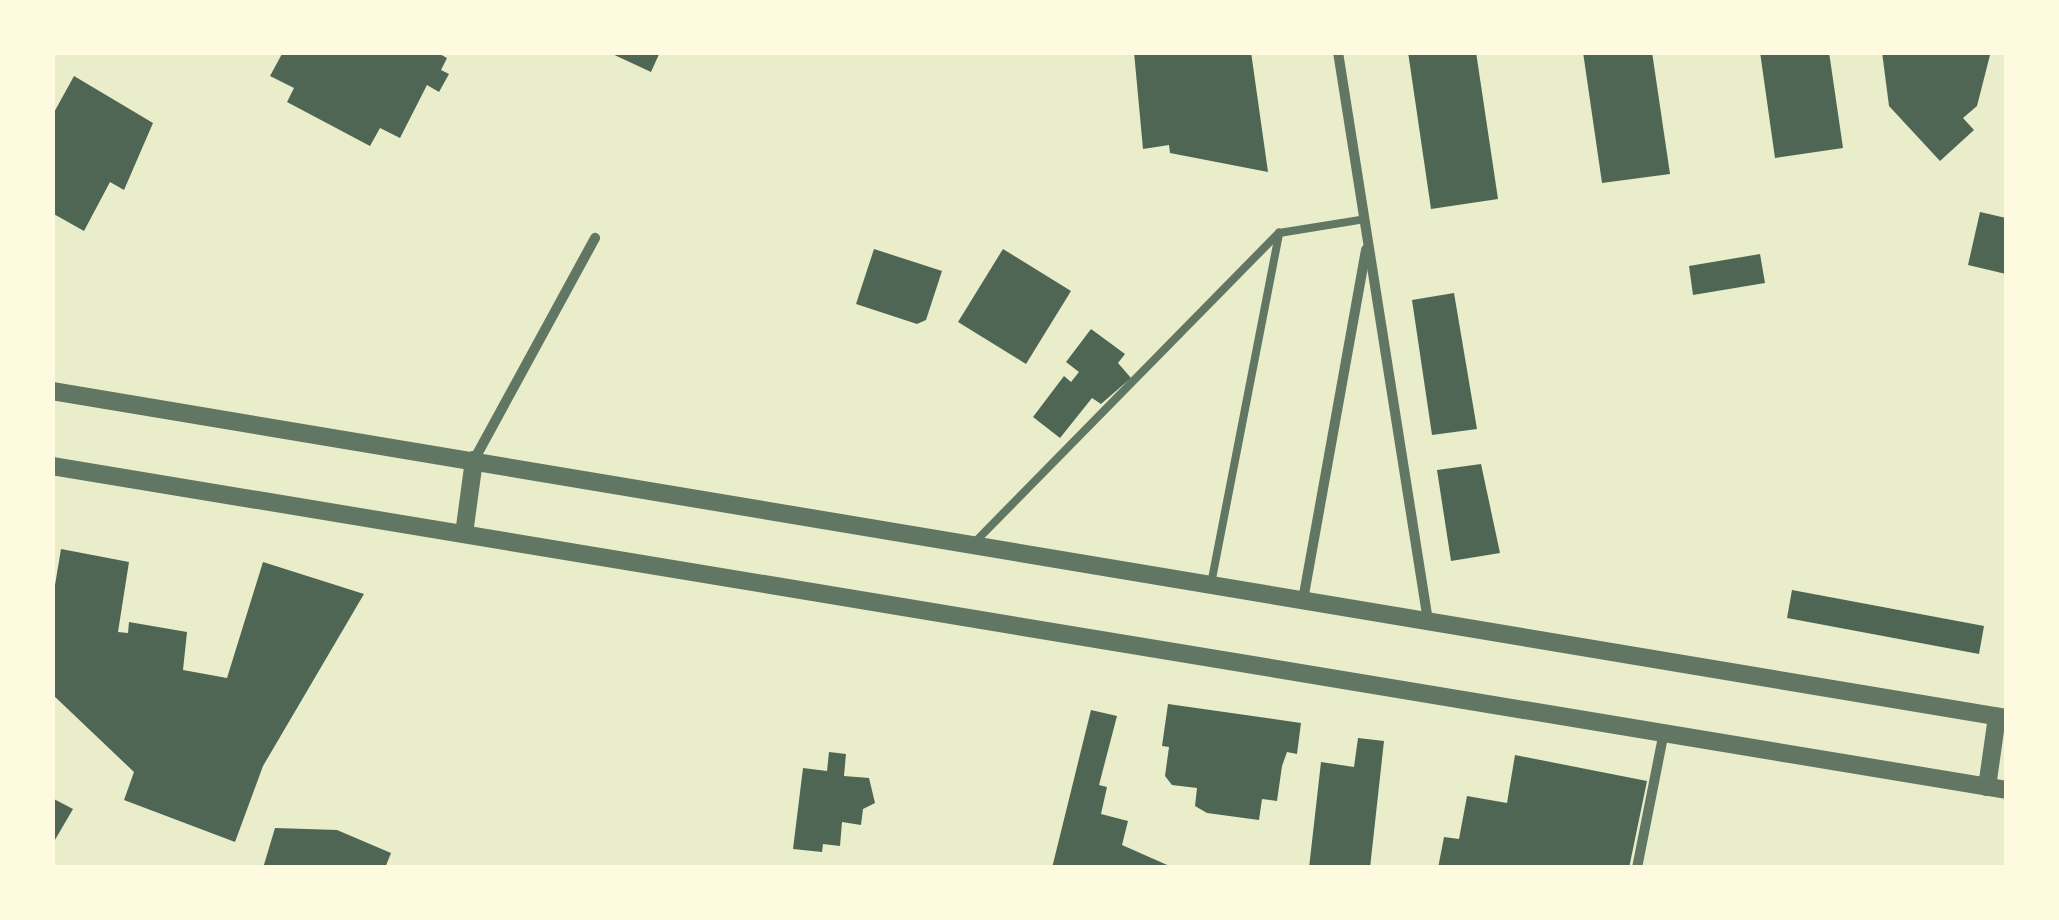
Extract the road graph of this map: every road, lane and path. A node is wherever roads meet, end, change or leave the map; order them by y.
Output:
1 (1338, 52) edge
2 (1365, 219) junction
3 (1279, 233) junction
4 (595, 238) dead end
5 (1368, 240) junction
6 (52, 392) edge
7 (474, 460) junction
8 (52, 466) edge
9 (464, 534) junction
10 (973, 544) junction
11 (1211, 584) junction
12 (1302, 600) junction
13 (1428, 621) junction
14 (2002, 718) edge
15 (1664, 732) junction
16 (1987, 786) junction
17 (2006, 790) edge
18 (1637, 868) edge

1 - 2 street
2 - 3 lane
2 - 5 street
3 - 10 lane
3 - 11 lane
4 - 7 street
5 - 12 street
5 - 13 street
6 - 7 street
7 - 9 street
7 - 10 street
8 - 9 street
9 - 15 street
10 - 11 street
11 - 12 street
12 - 13 street
13 - 14 street
14 - 16 street
15 - 16 street
15 - 18 street
16 - 17 street

